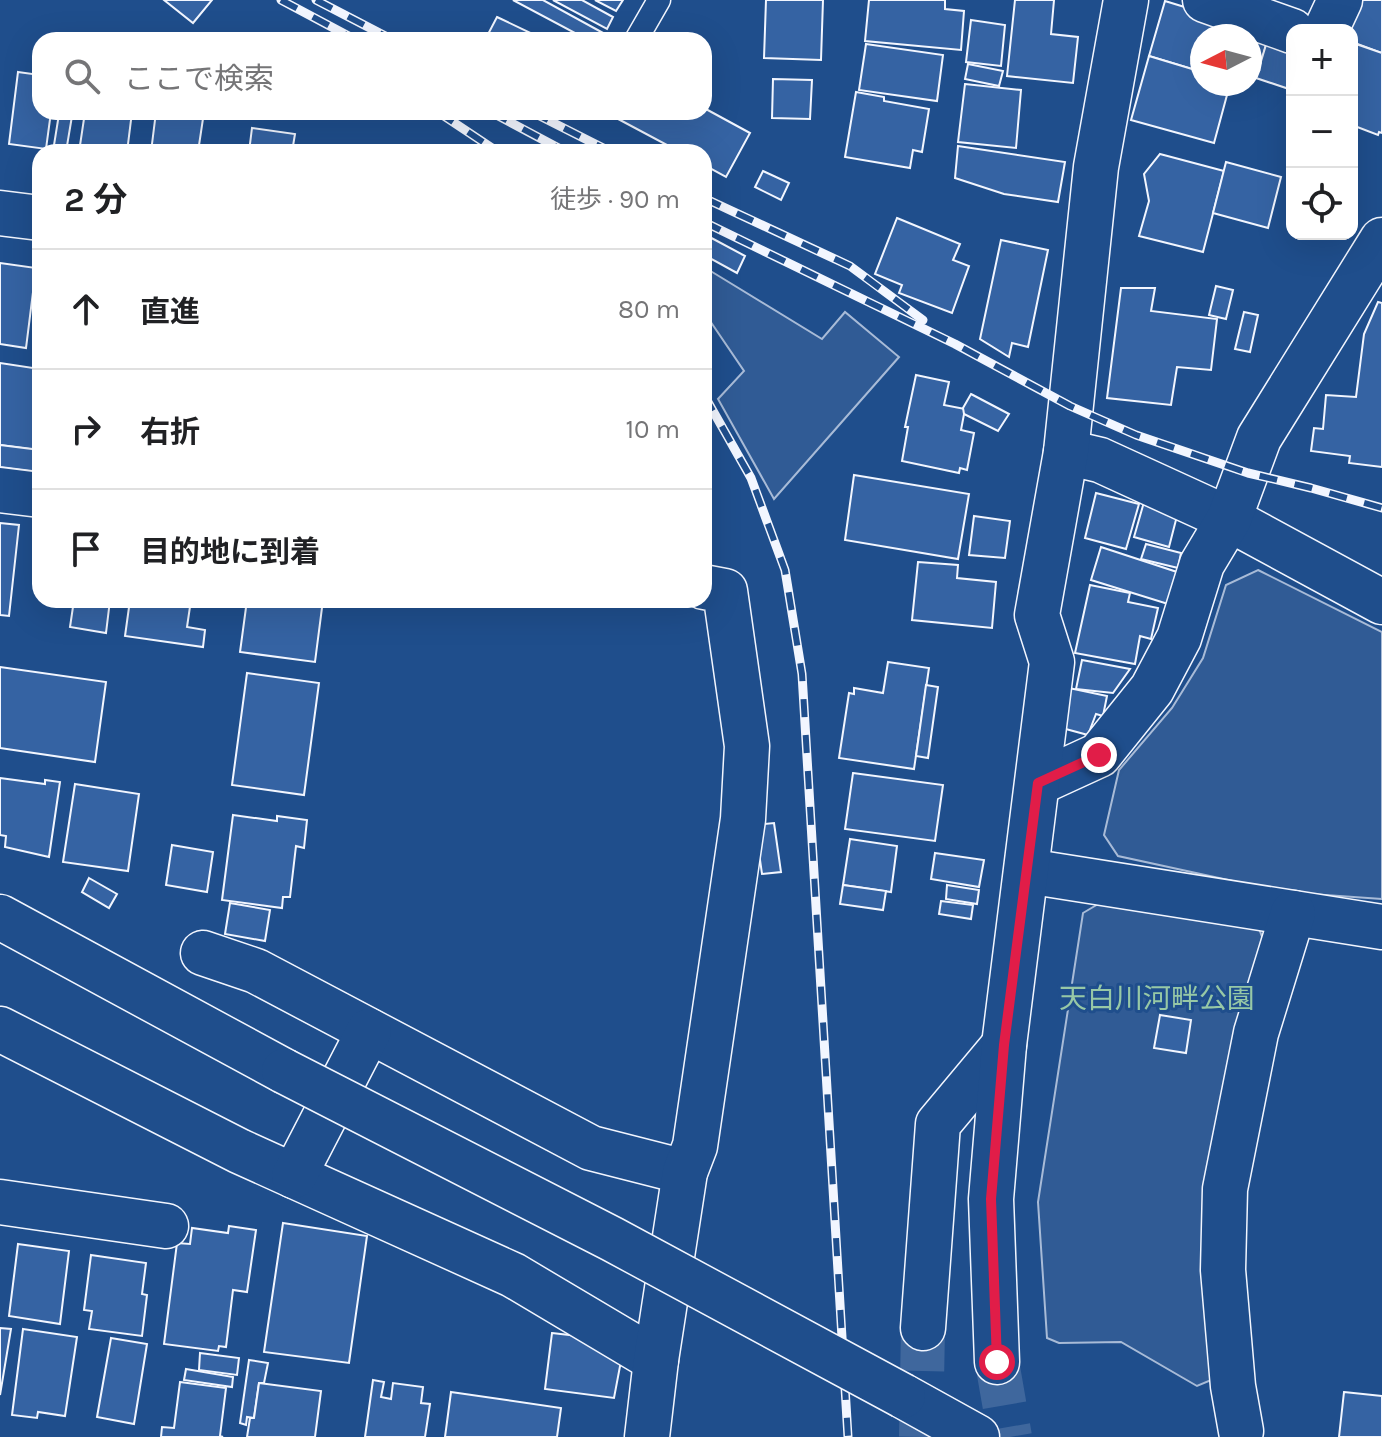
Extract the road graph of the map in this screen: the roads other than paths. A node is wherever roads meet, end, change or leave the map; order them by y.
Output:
1 (659, 0) edge
2 (1126, 0) edge
3 (1205, 0) edge
4 (1340, 0) edge
5 (1329, 24) edge
6 (1286, 29) edge
7 (641, 32) edge
8 (0, 213) edge
9 (32, 217) edge
10 (1382, 240) edge
11 (1066, 452) junction
12 (0, 490) edge
13 (32, 494) edge
14 (1229, 519) junction
15 (712, 589) edge
16 (1382, 602) edge
17 (1038, 783) junction
18 (1027, 871) junction
19 (1293, 913) junction
20 (0, 917) edge
21 (1382, 927) edge
22 (203, 953) dead end
23 (0, 1029) edge
24 (369, 1031) junction
25 (1004, 1045) junction
26 (685, 1172) junction
27 (294, 1176) junction
28 (0, 1202) edge
29 (166, 1226) dead end
30 (923, 1328) tunnel mouth
31 (656, 1360) junction
32 (997, 1362) tunnel mouth
33 (1247, 1434) edge
34 (647, 1437) edge
35 (977, 1437) edge

1 - 7 lane
2 - 11 street
3 - 6 street
4 - 5 street
8 - 9 street
10 - 14 street
11 - 14 street
11 - 17 street
12 - 13 street
14 - 16 street
14 - 17 street
15 - 26 street
17 - 18 street
18 - 19 street
18 - 25 street
19 - 21 street
19 - 33 street
20 - 35 street, bridge
22 - 24 street
23 - 27 street
24 - 26 street
24 - 27 street
25 - 30 street
25 - 32 street
26 - 31 street
27 - 31 street
28 - 29 street
31 - 34 street

